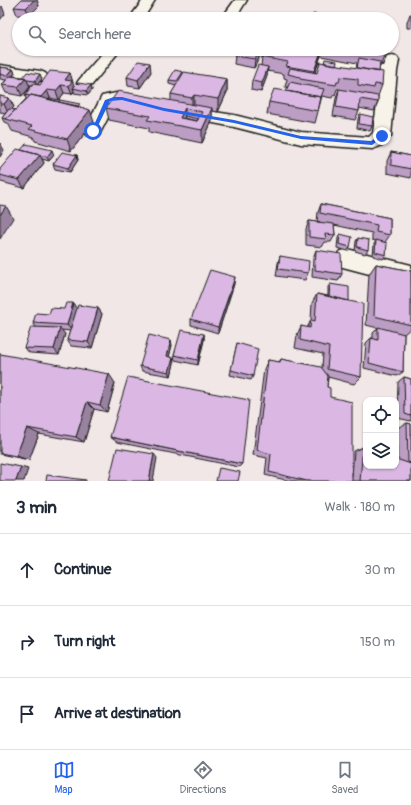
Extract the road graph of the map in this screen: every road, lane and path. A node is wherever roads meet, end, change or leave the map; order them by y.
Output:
1 (148, 0) edge
2 (241, 0) edge
3 (140, 12) edge
4 (233, 12) edge
5 (108, 56) edge
6 (325, 56) edge
7 (0, 70) edge
8 (40, 76) edge
9 (85, 83) edge
10 (93, 131) dead end
11 (347, 259) dead end
12 (411, 275) edge

1 - 3 street
2 - 4 street
5 - 9 street
6 - 10 street
7 - 8 street
11 - 12 street

